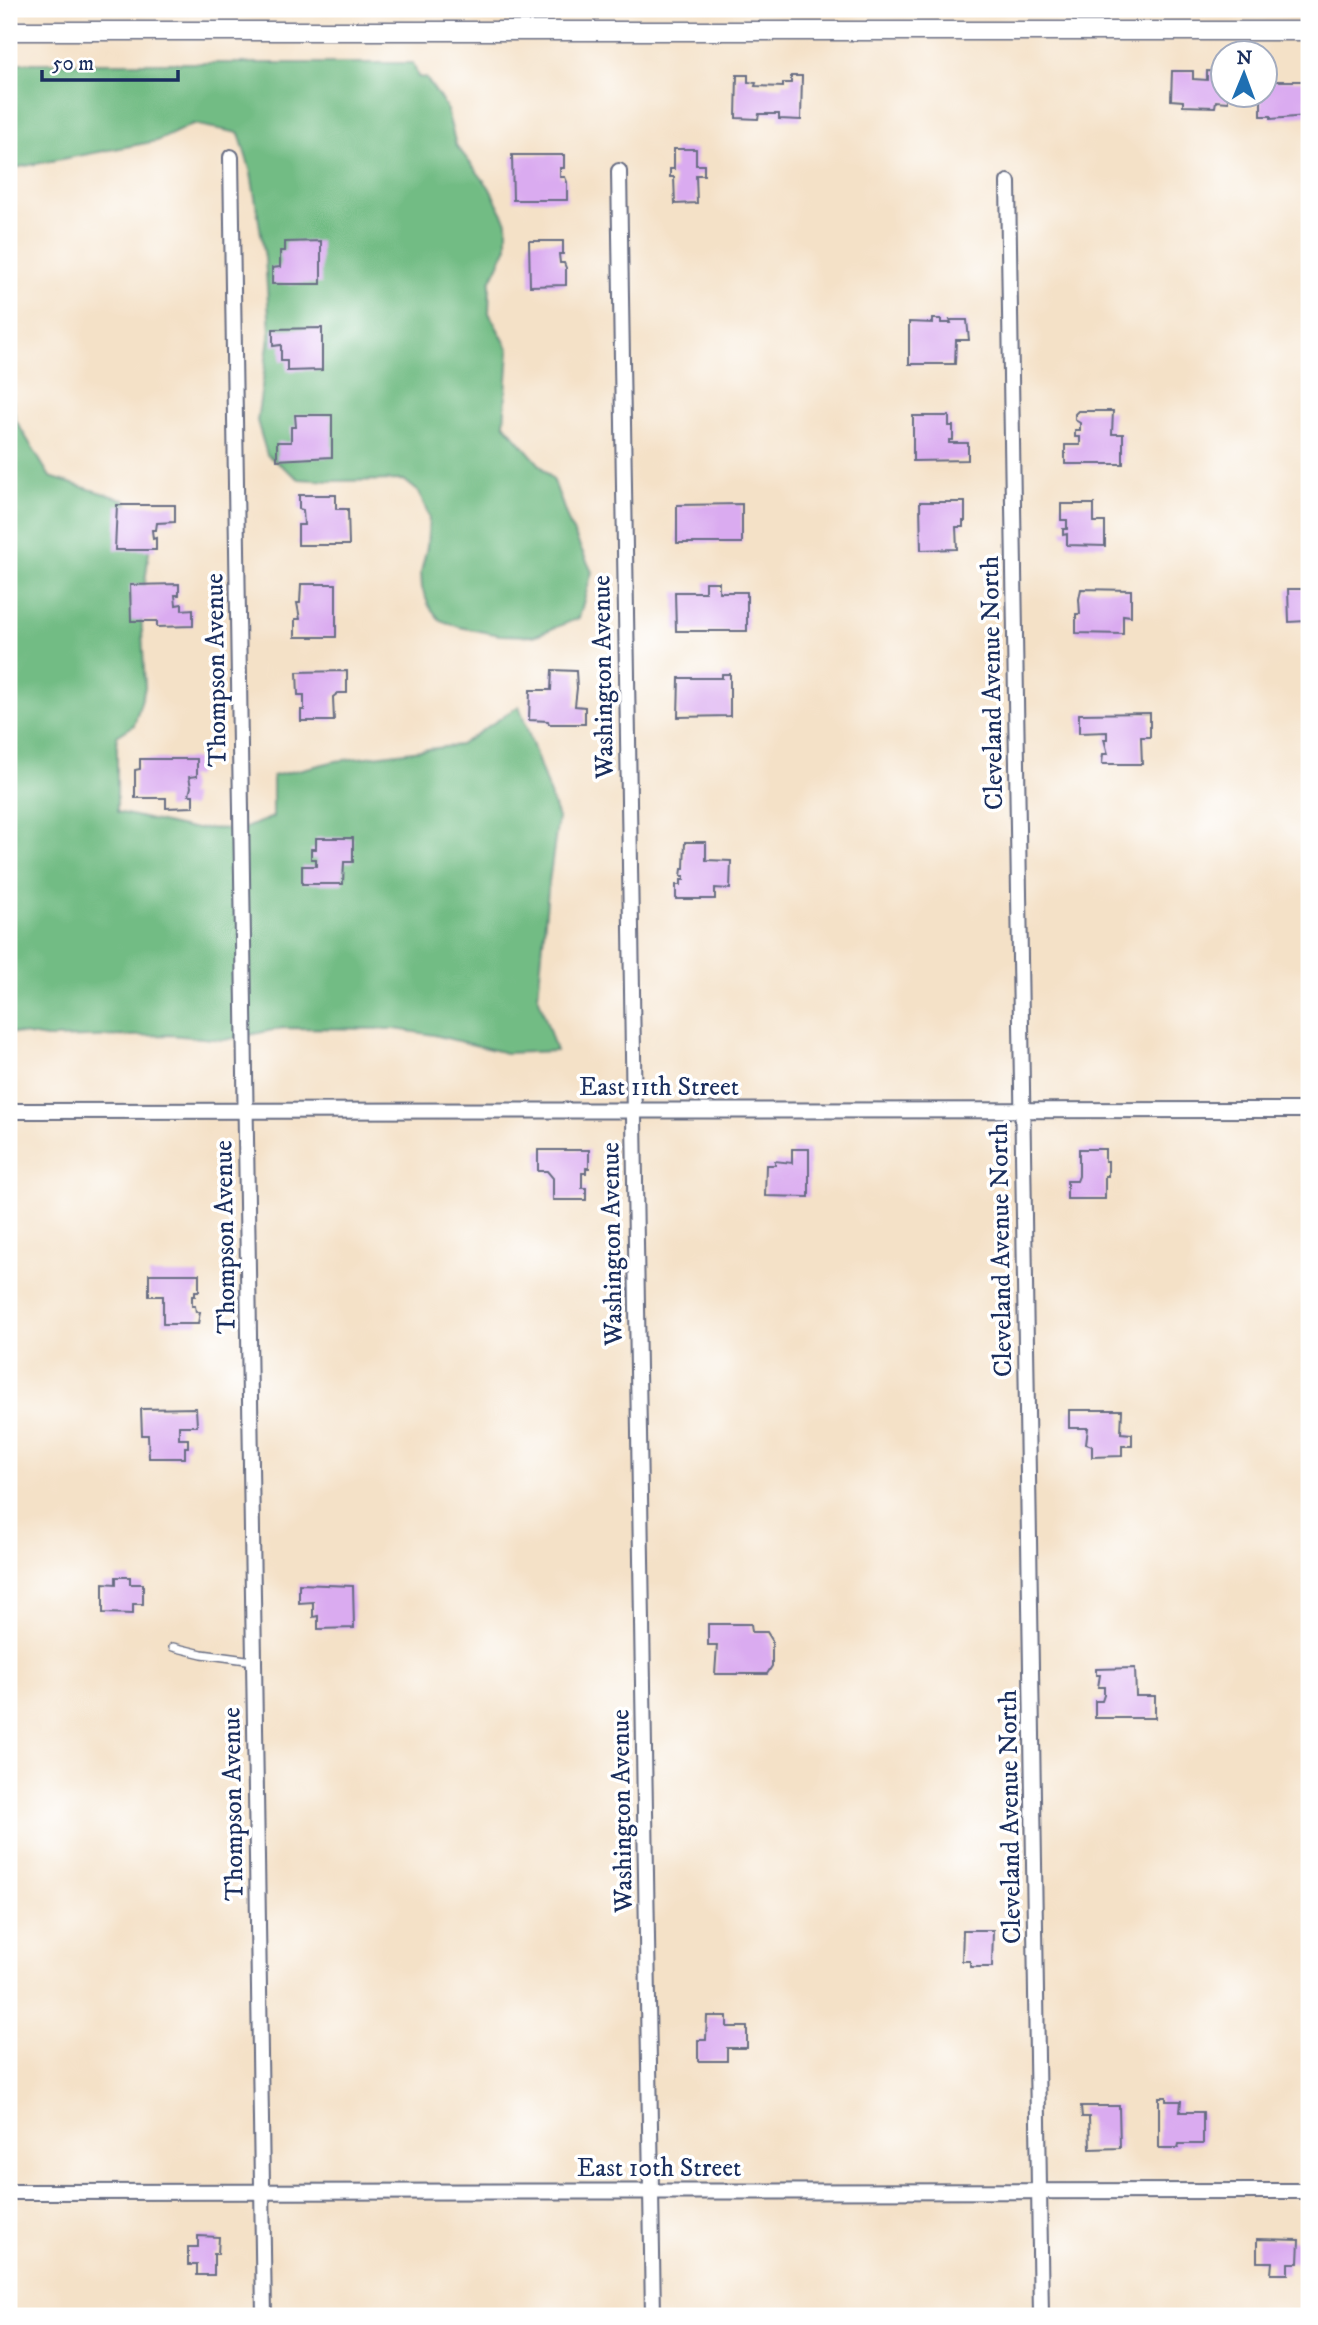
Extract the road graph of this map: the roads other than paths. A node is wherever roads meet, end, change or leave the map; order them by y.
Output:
1 (9, 31) edge
2 (1309, 31) edge
3 (231, 156) dead end
4 (619, 172) dead end
5 (1008, 183) dead end
6 (633, 1110) junction
7 (1022, 1110) junction
8 (1309, 1110) edge
9 (9, 1111) edge
10 (246, 1111) junction
11 (173, 1647) dead end
12 (255, 1661) junction
13 (651, 2191) junction
14 (1309, 2191) edge
15 (9, 2192) edge
16 (263, 2192) junction
17 (1039, 2192) junction
18 (264, 2316) edge
19 (653, 2316) edge
20 (1041, 2316) edge

1 - 2 street
3 - 10 street, Thompson Avenue
4 - 6 street, Washington Avenue
5 - 7 street, Cleveland Avenue North
6 - 7 street, East 11th Street
6 - 10 street, East 11th Street
6 - 13 street, Washington Avenue
7 - 8 street, East 11th Street
7 - 17 street, Cleveland Avenue North
9 - 10 street, East 11th Street
10 - 12 street, Thompson Avenue
11 - 12 lane
12 - 16 street, Thompson Avenue
13 - 16 street, East 10th Street
13 - 17 street, East 10th Street
13 - 19 street, Washington Avenue
14 - 17 street, East 10th Street
15 - 16 street, East 10th Street
16 - 18 street, Thompson Avenue
17 - 20 street, Cleveland Avenue North

